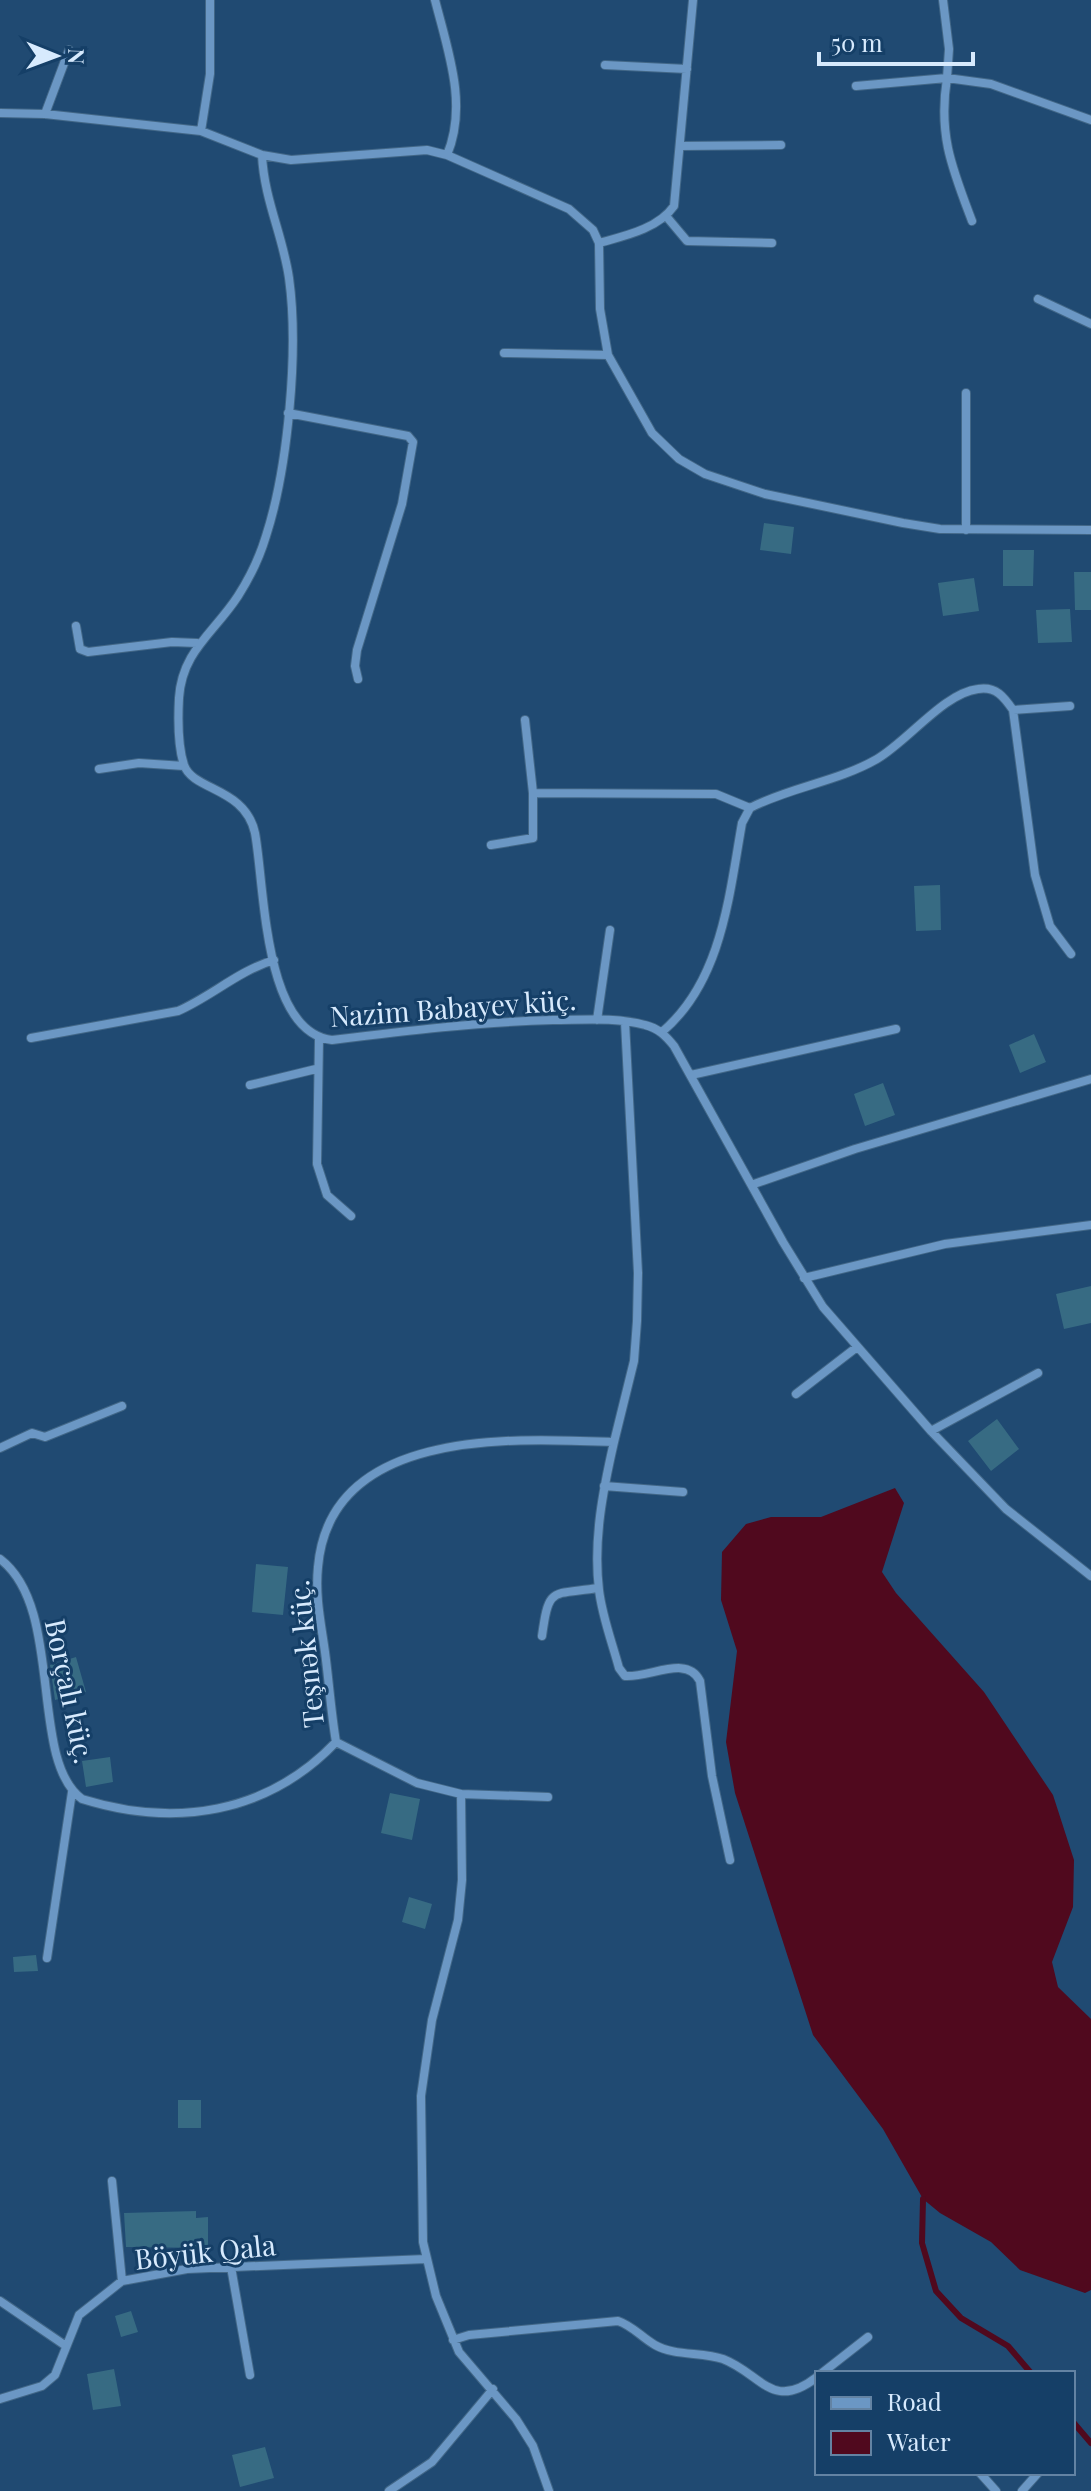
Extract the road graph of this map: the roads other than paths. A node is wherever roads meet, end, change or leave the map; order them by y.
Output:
1 (210, 0) edge
2 (435, 0) edge
3 (693, 0) edge
4 (943, 0) edge
5 (69, 50) dead end
6 (605, 65) dead end
7 (687, 69) junction
8 (947, 78) junction
9 (856, 86) dead end
10 (0, 113) edge
11 (45, 114) junction
12 (1091, 120) edge
13 (201, 131) junction
14 (781, 145) dead end
15 (680, 146) junction
16 (262, 155) junction
17 (447, 155) junction
18 (666, 216) junction
19 (972, 221) dead end
20 (599, 243) junction
21 (772, 243) dead end
22 (1038, 299) dead end
23 (1091, 324) edge
24 (504, 353) dead end
25 (608, 355) junction
26 (966, 393) dead end
27 (288, 413) junction
28 (966, 530) junction
29 (1091, 530) edge
30 (76, 626) dead end
31 (197, 643) junction
32 (358, 679) dead end
33 (1070, 706) dead end
34 (1013, 710) junction
35 (525, 720) dead end
36 (184, 766) junction
37 (99, 769) dead end
38 (533, 793) junction
39 (750, 808) junction
40 (491, 845) dead end
41 (610, 930) dead end
42 (1071, 954) dead end
43 (274, 960) junction
44 (597, 1020) junction
45 (625, 1022) junction
46 (896, 1029) dead end
47 (662, 1032) junction
48 (31, 1038) dead end
49 (319, 1039) junction
50 (316, 1069) junction
51 (691, 1075) junction
52 (1091, 1079) edge
53 (250, 1085) dead end
54 (754, 1184) junction
55 (351, 1216) dead end
56 (1091, 1225) edge
57 (804, 1278) junction
58 (857, 1347) junction
59 (1038, 1373) dead end
60 (796, 1394) dead end
61 (122, 1406) dead end
62 (931, 1431) junction
63 (614, 1442) junction
64 (0, 1448) edge
65 (604, 1486) junction
66 (683, 1492) dead end
67 (0, 1559) edge
68 (1091, 1576) edge
69 (598, 1588) junction
70 (542, 1636) dead end
71 (336, 1742) junction
72 (72, 1792) junction
73 (461, 1794) junction
74 (548, 1797) dead end
75 (730, 1860) dead end
76 (47, 1958) dead end
77 (112, 2181) dead end
78 (426, 2259) junction
79 (231, 2267) junction
80 (122, 2281) junction
81 (0, 2301) edge
82 (868, 2337) dead end
83 (453, 2340) junction
84 (66, 2346) junction
85 (824, 2371) edge
86 (250, 2375) dead end
87 (815, 2377) edge
88 (493, 2389) junction
89 (0, 2399) edge
90 (982, 2475) edge
91 (1036, 2475) edge
92 (389, 2491) edge
93 (549, 2491) edge
94 (996, 2491) edge
95 (1022, 2491) edge

1 - 13 street
2 - 17 street
3 - 7 street
4 - 8 street
5 - 11 street
6 - 7 street
7 - 15 street
8 - 9 street
8 - 12 street
8 - 19 street
10 - 11 street
11 - 13 street
13 - 16 street
14 - 15 street
15 - 18 street
16 - 17 street
16 - 27 street
17 - 20 street
18 - 20 street
18 - 21 street
20 - 25 street
22 - 23 street
24 - 25 street
25 - 28 street
26 - 28 street
27 - 31 street
27 - 32 street
28 - 29 street
30 - 31 street
31 - 36 street
33 - 34 street
34 - 39 street
34 - 42 street
35 - 38 street
36 - 37 street
36 - 43 street, Nazim Babayev küç.
38 - 39 street
38 - 40 street
39 - 47 street
41 - 44 street
43 - 48 street
43 - 49 street, Nazim Babayev küç.
44 - 45 street, Nazim Babayev küç.
44 - 49 street, Nazim Babayev küç.
45 - 47 street, Nazim Babayev küç.
45 - 63 street
46 - 51 street
47 - 51 street
49 - 50 street
50 - 53 street
50 - 55 street
51 - 54 street
52 - 54 street
54 - 57 street
56 - 57 street
57 - 58 street
58 - 60 street
58 - 62 street
59 - 62 street
61 - 64 street
62 - 68 street
63 - 65 street
63 - 71 street, Teşnək küç.
65 - 66 street
65 - 69 street
67 - 72 street, Borçalı küç.
69 - 70 street
69 - 75 street
71 - 72 street, Borçalı küç.
71 - 73 street, Teşnək küç.
72 - 76 street
73 - 74 street, Teşnək küç.
73 - 78 street
77 - 80 street
78 - 79 street, Böyük Qala
78 - 83 street
79 - 80 street, Böyük Qala
79 - 86 street
80 - 84 street, Böyük Qala
81 - 84 street
82 - 85 street
83 - 87 street
83 - 88 street
84 - 89 street, Böyük Qala
88 - 92 street
88 - 93 street
90 - 94 street
91 - 95 street

